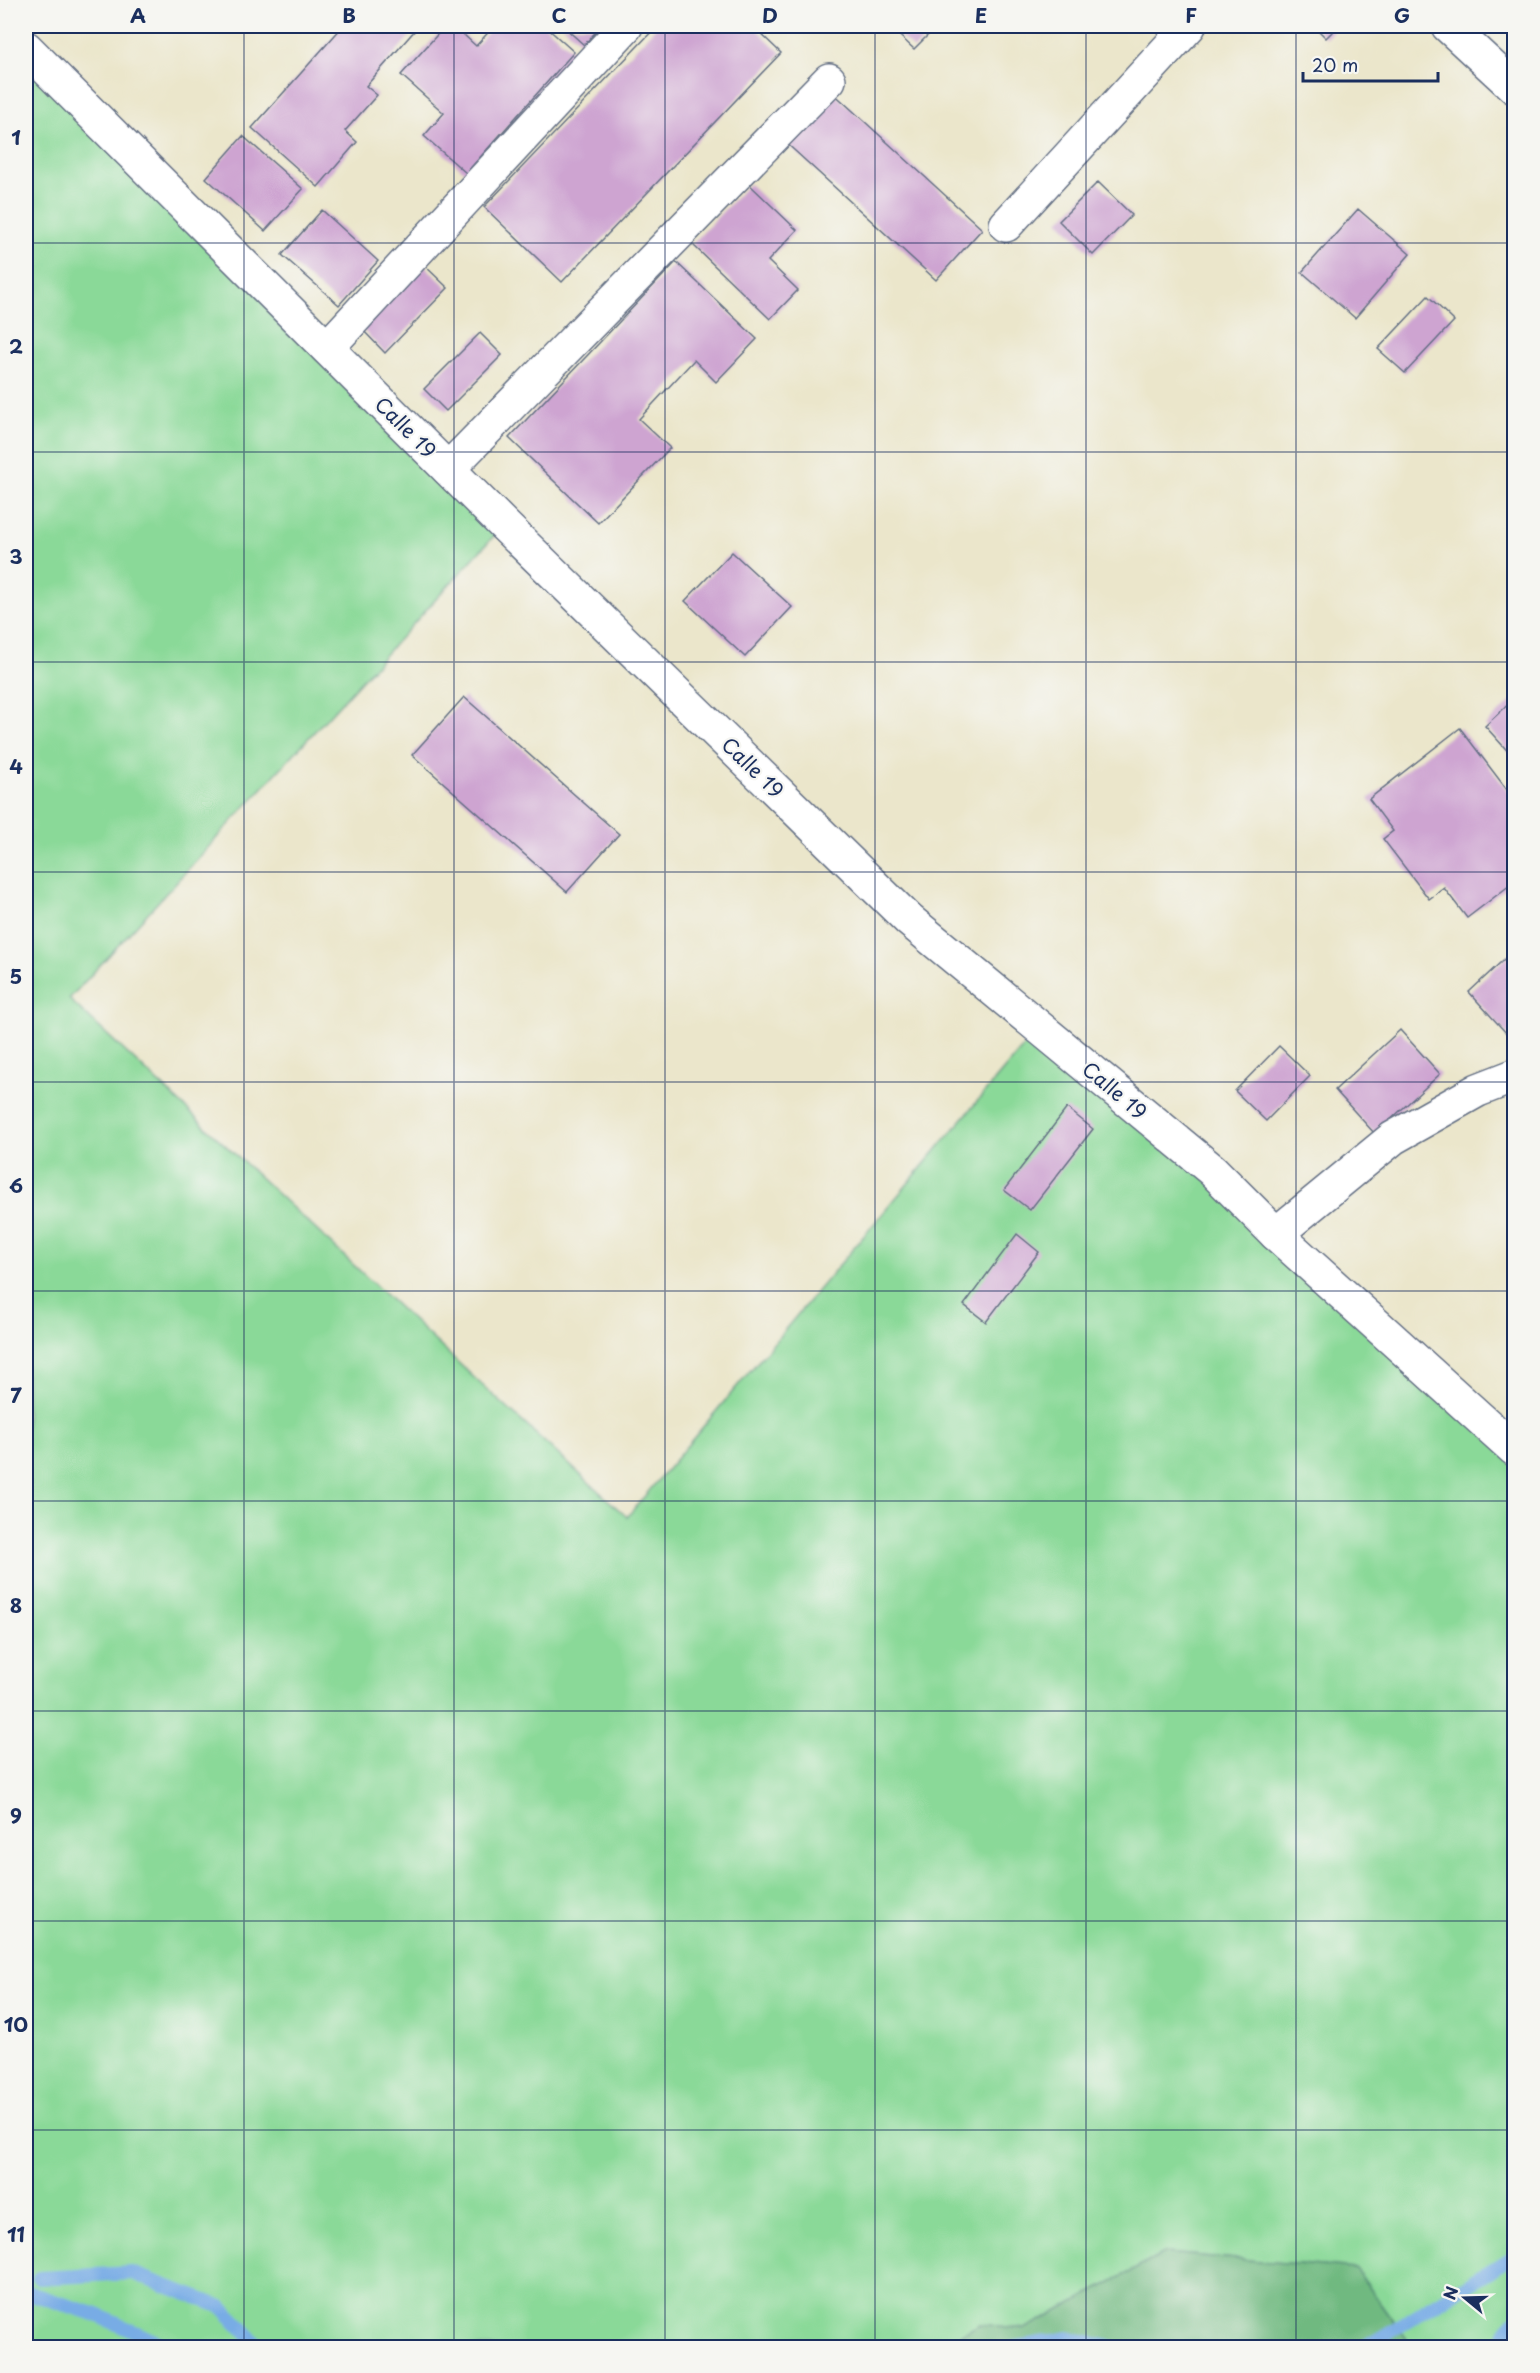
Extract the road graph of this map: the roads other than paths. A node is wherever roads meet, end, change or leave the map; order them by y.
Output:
1 (626, 26) edge
2 (1189, 26) edge
3 (1448, 26) edge
4 (26, 48) edge
5 (828, 80) dead end
6 (1515, 87) edge
7 (1006, 225) dead end
8 (327, 348) junction
9 (448, 469) junction
10 (1515, 1076) edge
11 (1276, 1234) junction
12 (1515, 1449) edge

1 - 8 street
2 - 7 street
3 - 6 street
4 - 8 street, Calle 19
5 - 9 street
8 - 9 street, Calle 19
9 - 11 street, Calle 19
10 - 11 street
11 - 12 street, Calle 19

